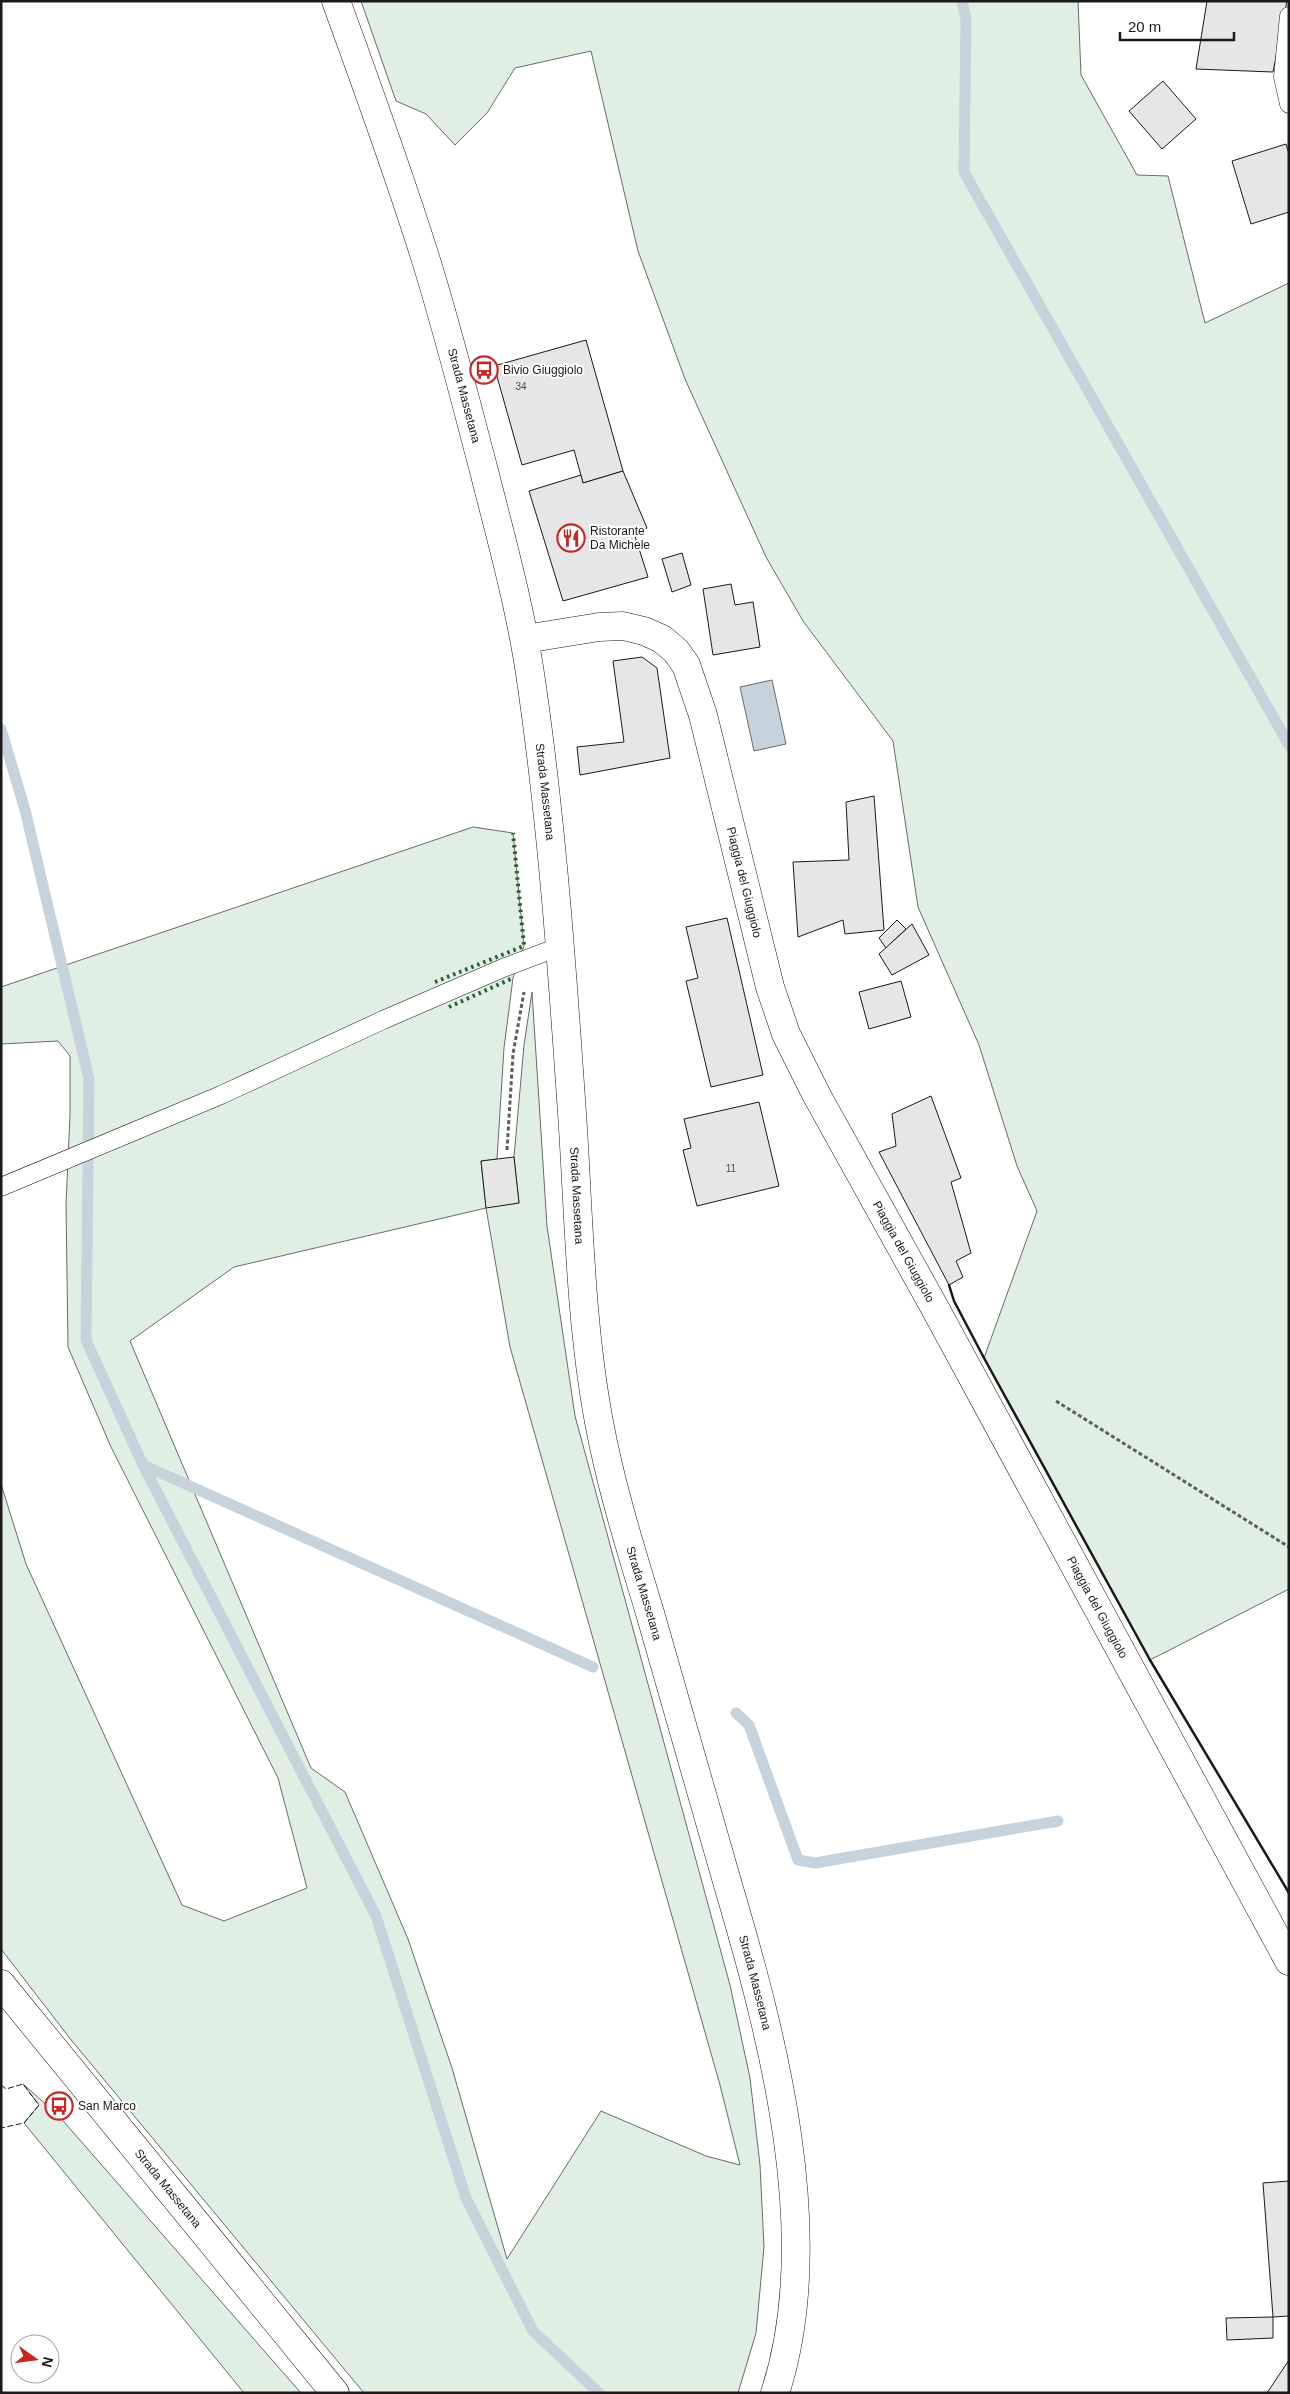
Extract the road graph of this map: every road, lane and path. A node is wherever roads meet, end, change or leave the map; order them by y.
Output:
1 (336, 1) edge
2 (1289, 16) edge
3 (1289, 104) edge
4 (525, 639) junction
5 (561, 946) junction
6 (530, 959) junction
7 (507, 1150) dead end
8 (1, 1187) edge
9 (1056, 1400) dead end
10 (1289, 1546) edge
11 (1289, 1961) edge
12 (1, 1984) edge
13 (335, 2393) edge
14 (775, 2393) edge

1 - 4 street, Strada Massetana
2 - 3 lane
4 - 5 street, Strada Massetana
4 - 11 street, Piaggia del Giuggiolo
5 - 6 lane
5 - 14 street, Strada Massetana
6 - 7 path
6 - 8 lane
9 - 10 path
12 - 13 street, Strada Massetana

